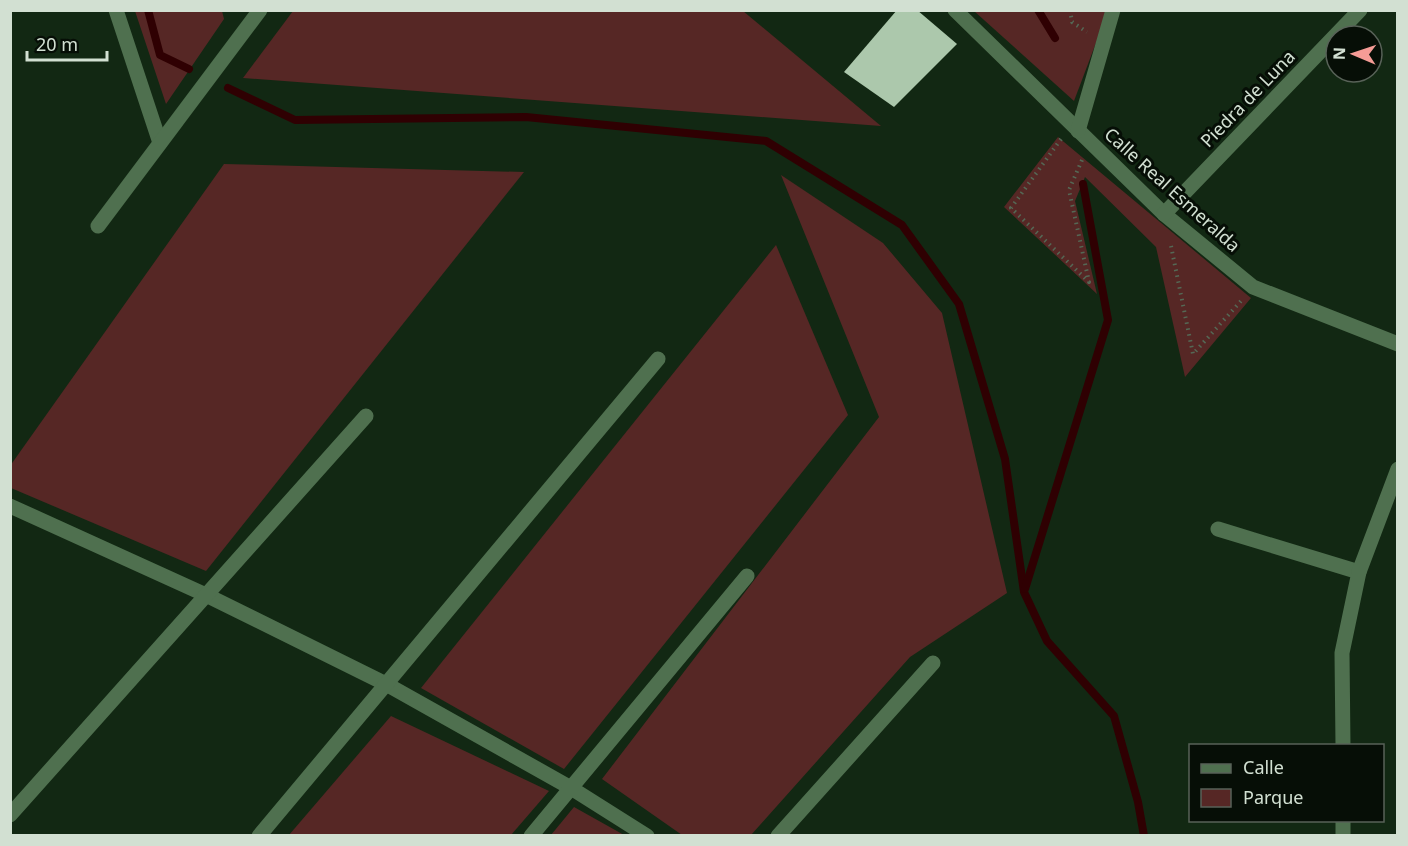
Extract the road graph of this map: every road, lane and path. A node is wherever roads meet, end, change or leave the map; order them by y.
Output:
1 (116, 10) edge
2 (260, 10) edge
3 (955, 10) edge
4 (1113, 10) edge
5 (1360, 10) edge
6 (1074, 128) junction
7 (1089, 142) junction
8 (160, 143) junction
9 (1164, 214) junction
10 (98, 226) dead end
11 (1253, 287) junction
12 (1398, 344) edge
13 (658, 359) dead end
14 (366, 416) dead end
15 (1398, 469) edge
16 (10, 506) edge
17 (1218, 529) dead end
18 (1359, 572) junction
19 (747, 576) dead end
20 (206, 595) junction
21 (933, 663) dead end
22 (386, 684) junction
23 (1343, 744) edge
24 (571, 788) junction
25 (10, 815) edge
26 (259, 836) edge
27 (531, 836) edge
28 (647, 836) edge
29 (778, 836) edge

1 - 8 street
2 - 8 street
3 - 6 street, Calle Real Esmeralda
4 - 6 street
5 - 9 street, Piedra de Luna
6 - 7 street, Calle Real Esmeralda
6 - 7 path
7 - 9 street, Calle Real Esmeralda
8 - 10 street
9 - 11 street, Calle Real Esmeralda
9 - 11 path
11 - 12 street, Calle Real Esmeralda
13 - 22 street
14 - 20 street
15 - 18 street
16 - 20 street
17 - 18 street
18 - 23 street
19 - 24 street
20 - 22 street
20 - 25 street
21 - 29 street
22 - 24 street
22 - 26 street
24 - 27 street
24 - 28 street

